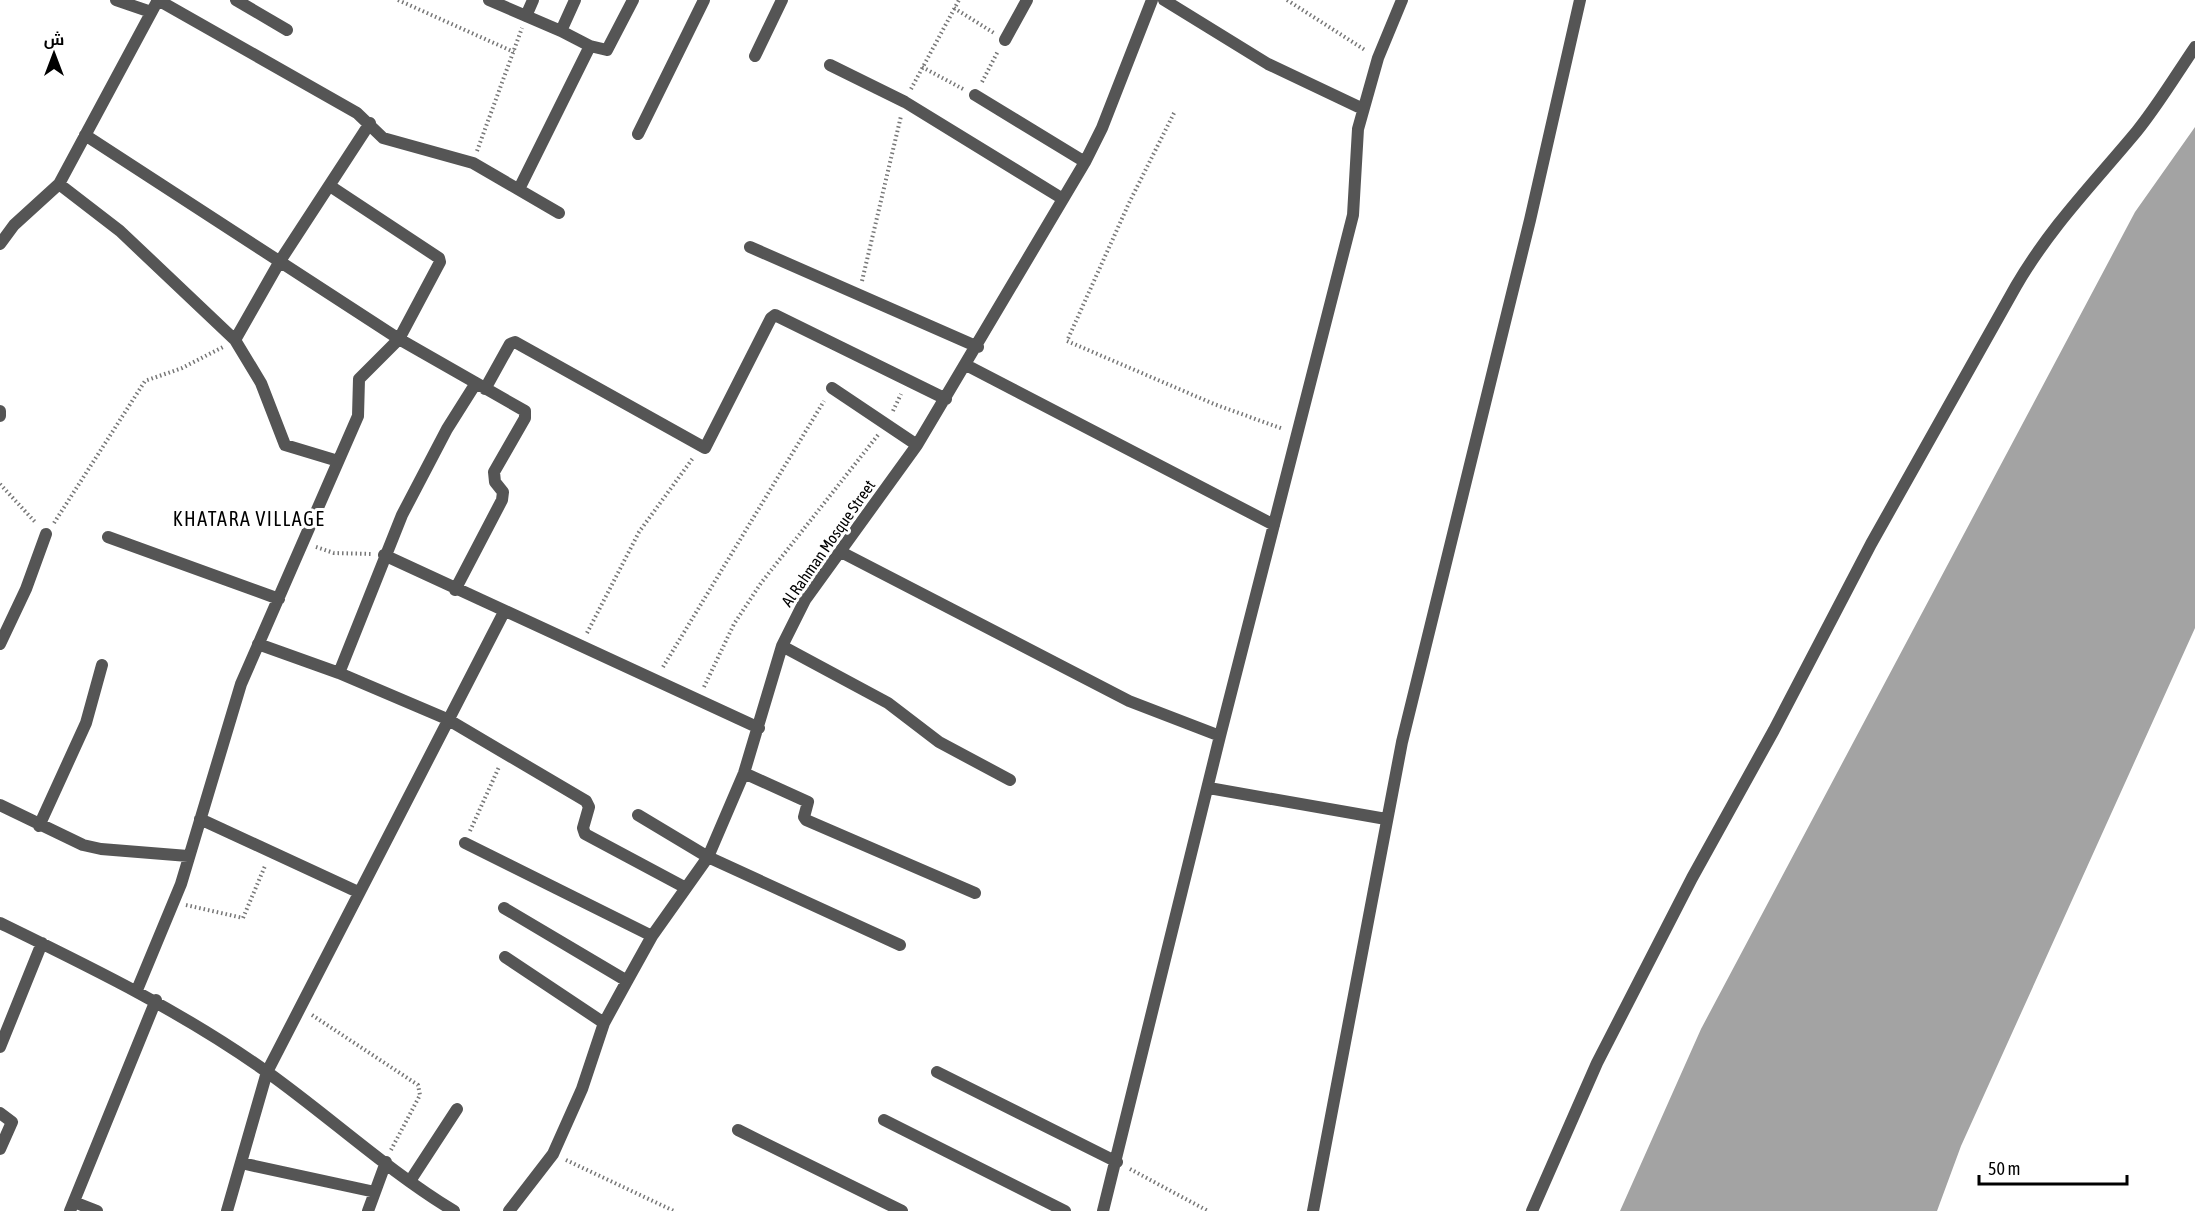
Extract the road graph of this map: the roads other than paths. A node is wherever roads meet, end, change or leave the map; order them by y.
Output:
1 (116, 0) edge
2 (158, 0) edge
3 (237, 0) edge
4 (489, 0) edge
5 (533, 0) edge
6 (575, 0) edge
7 (633, 0) edge
8 (705, 0) edge
9 (783, 0) edge
10 (1027, 0) edge
11 (1152, 0) edge
12 (1164, 0) edge
13 (1402, 0) edge
14 (1580, 0) edge
15 (151, 12) junction
16 (526, 16) junction
17 (287, 30) dead end
18 (561, 31) junction
19 (1005, 40) road end
20 (590, 46) junction
21 (2195, 47) edge
22 (755, 56) dead end
23 (831, 65) dead end
24 (975, 95) road end
25 (1363, 110) junction
26 (370, 123) junction
27 (638, 134) dead end
28 (85, 135) junction
29 (1085, 162) junction
30 (59, 184) junction
31 (330, 186) junction
32 (519, 189) junction
33 (1063, 199) junction
34 (559, 213) dead end
35 (0, 244) edge
36 (750, 248) dead end
37 (280, 261) junction
38 (399, 339) junction
39 (235, 340) junction
40 (978, 347) junction
41 (966, 365) junction
42 (480, 386) junction
43 (832, 388) road end
44 (946, 399) junction
45 (0, 411) edge
46 (0, 416) edge
47 (917, 445) junction
48 (338, 461) junction
49 (1274, 525) junction
50 (46, 534) road end
51 (108, 537) dead end
52 (841, 552) junction
53 (384, 555) junction
54 (455, 590) junction
55 (279, 599) junction
56 (504, 612) junction
57 (0, 644) edge
58 (258, 644) junction
59 (782, 646) junction
60 (102, 665) dead end
61 (339, 673) junction
62 (447, 719) junction
63 (759, 729) junction
64 (1220, 736) junction
65 (744, 773) junction
66 (1010, 780) dead end
67 (1209, 788) junction
68 (0, 806) edge
69 (638, 815) dead end
70 (200, 819) junction
71 (1386, 819) junction
72 (39, 826) junction
73 (465, 843) road end
74 (188, 856) junction
75 (708, 857) junction
76 (686, 888) junction
77 (358, 892) junction
78 (975, 893) dead end
79 (504, 908) dead end
80 (0, 922) edge
81 (652, 936) junction
82 (42, 943) junction
83 (900, 945) dead end
84 (505, 957) dead end
85 (627, 981) junction
86 (137, 990) junction
87 (156, 1000) junction
88 (604, 1023) junction
89 (0, 1047) edge
90 (267, 1072) junction
91 (937, 1072) dead end
92 (456, 1109) dead end
93 (0, 1113) edge
94 (884, 1120) dead end
95 (738, 1130) dead end
96 (0, 1149) edge
97 (386, 1162) junction
98 (1117, 1162) junction
99 (241, 1163) junction
100 (410, 1181) junction
101 (375, 1192) junction
102 (72, 1207) edge
103 (97, 1211) edge
104 (227, 1211) edge
105 (368, 1211) edge
106 (454, 1211) edge
107 (509, 1211) edge
108 (902, 1211) edge
109 (1065, 1211) edge
110 (1103, 1211) edge
111 (1312, 1211) edge
112 (1532, 1211) edge

1 - 15 street
2 - 15 street
2 - 26 street
3 - 17 street
4 - 16 street
5 - 16 street
6 - 18 street
7 - 20 street
8 - 27 street
9 - 22 street
10 - 19 street
11 - 29 street, Al Rahman Mosque Street
12 - 25 street
13 - 25 street
14 - 71 street
15 - 28 street
16 - 18 street
18 - 20 street
20 - 32 street
21 - 112 street
23 - 33 street
24 - 29 street
25 - 49 street
26 - 31 street
26 - 32 street
28 - 30 street
28 - 37 street
29 - 33 street, Al Rahman Mosque Street
30 - 35 street
30 - 39 street
31 - 37 street
31 - 38 street
32 - 34 street
33 - 40 street, Al Rahman Mosque Street
36 - 40 street
37 - 38 street
37 - 39 street
38 - 42 street
38 - 48 street
39 - 48 street
40 - 41 street, Al Rahman Mosque Street
41 - 44 street, Al Rahman Mosque Street
41 - 49 street
42 - 44 street
42 - 53 street
42 - 54 street
43 - 47 street
44 - 47 street, Al Rahman Mosque Street
45 - 46 street
47 - 52 street, Al Rahman Mosque Street
48 - 55 street
49 - 64 street
50 - 57 street
51 - 55 street
52 - 59 street, Al Rahman Mosque Street
52 - 64 street
53 - 54 street
53 - 61 street
54 - 56 street
55 - 58 street
56 - 62 street
56 - 63 street
58 - 61 street
58 - 70 street
59 - 63 street, Al Rahman Mosque Street
59 - 66 street
60 - 72 street
61 - 62 street
62 - 76 street
62 - 77 street
63 - 65 street, Al Rahman Mosque Street
64 - 67 street
65 - 75 street, Al Rahman Mosque Street
65 - 78 street
67 - 71 street
67 - 98 street
68 - 72 street
69 - 75 street
70 - 74 street
70 - 77 street
71 - 111 street
72 - 74 street
73 - 81 street
74 - 86 street
75 - 76 street, Al Rahman Mosque Street
75 - 83 street
76 - 81 street, Al Rahman Mosque Street
77 - 90 street
79 - 85 street
80 - 82 street
81 - 85 street, Al Rahman Mosque Street
82 - 86 street
82 - 89 street
84 - 88 street
85 - 88 street, Al Rahman Mosque Street
86 - 87 street
87 - 90 street
87 - 102 street
88 - 107 street, Al Rahman Mosque Street
90 - 97 street
90 - 99 street
91 - 98 street
92 - 100 street
93 - 96 street
94 - 109 street
95 - 108 street
97 - 100 street
97 - 101 street
98 - 110 street
99 - 101 street
99 - 104 street
100 - 106 street
101 - 105 street
102 - 103 street

